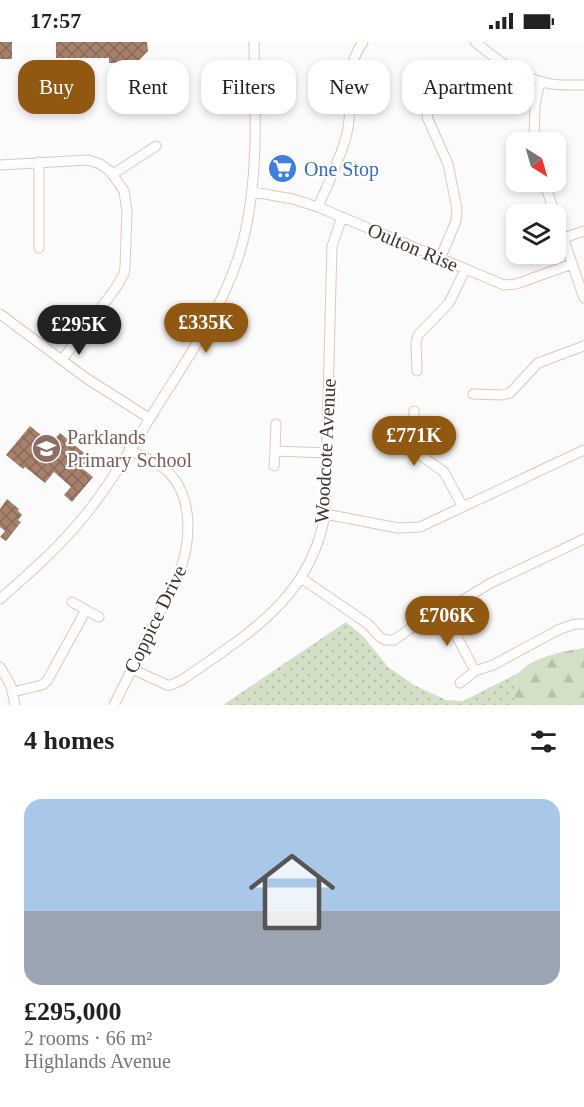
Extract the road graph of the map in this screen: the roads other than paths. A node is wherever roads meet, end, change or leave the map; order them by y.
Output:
1 (254, 42) edge
2 (363, 42) edge
3 (475, 42) edge
4 (540, 81) junction
5 (584, 85) edge
6 (428, 114) edge
7 (534, 132) edge
8 (156, 146) dead end
9 (39, 162) junction
10 (0, 165) edge
11 (113, 174) junction
12 (253, 192) junction
13 (318, 207) junction
14 (342, 217) junction
15 (584, 231) edge
16 (566, 237) edge
17 (566, 244) edge
18 (39, 248) dead end
19 (440, 259) junction
20 (572, 264) junction
21 (465, 270) junction
22 (584, 298) edge
23 (0, 314) edge
24 (584, 346) edge
25 (62, 360) junction
26 (417, 371) dead end
27 (473, 394) dead end
28 (414, 411) dead end
29 (149, 418) junction
30 (276, 424) dead end
31 (129, 450) junction
32 (584, 450) edge
33 (275, 452) junction
34 (327, 453) junction
35 (274, 466) dead end
36 (462, 507) junction
37 (325, 513) junction
38 (584, 539) edge
39 (301, 578) junction
40 (0, 599) edge
41 (72, 602) dead end
42 (86, 610) junction
43 (444, 612) junction
44 (99, 617) dead end
45 (584, 624) edge
46 (0, 668) edge
47 (132, 669) junction
48 (475, 671) junction
49 (460, 683) dead end
50 (13, 692) junction
51 (15, 705) edge
52 (114, 705) edge

1 - 12 street
2 - 13 street
3 - 4 street
4 - 5 street
4 - 7 street
6 - 19 street
8 - 11 street
9 - 10 street
9 - 11 street
9 - 18 street
11 - 25 street
12 - 13 street, Oulton Rise
12 - 29 street
13 - 14 street, Oulton Rise
14 - 19 street, Oulton Rise
14 - 34 street, Woodcote Avenue
15 - 16 street
17 - 20 street
19 - 21 street, Oulton Rise
20 - 21 street, Oulton Rise
20 - 22 street
21 - 26 street
23 - 25 street
24 - 27 street
25 - 29 street
28 - 36 street
29 - 31 street
30 - 33 street
31 - 40 street
31 - 47 street, Coppice Drive
32 - 36 street
33 - 34 street
33 - 35 street
34 - 37 street, Woodcote Avenue
36 - 37 street
37 - 39 street, Woodcote Avenue
38 - 43 street
39 - 43 street
39 - 47 street, Woodcote Avenue
41 - 42 street
42 - 44 street
42 - 50 street
43 - 48 street
45 - 48 street
46 - 50 street
47 - 52 street, Coppice Drive
48 - 49 street
50 - 51 street

